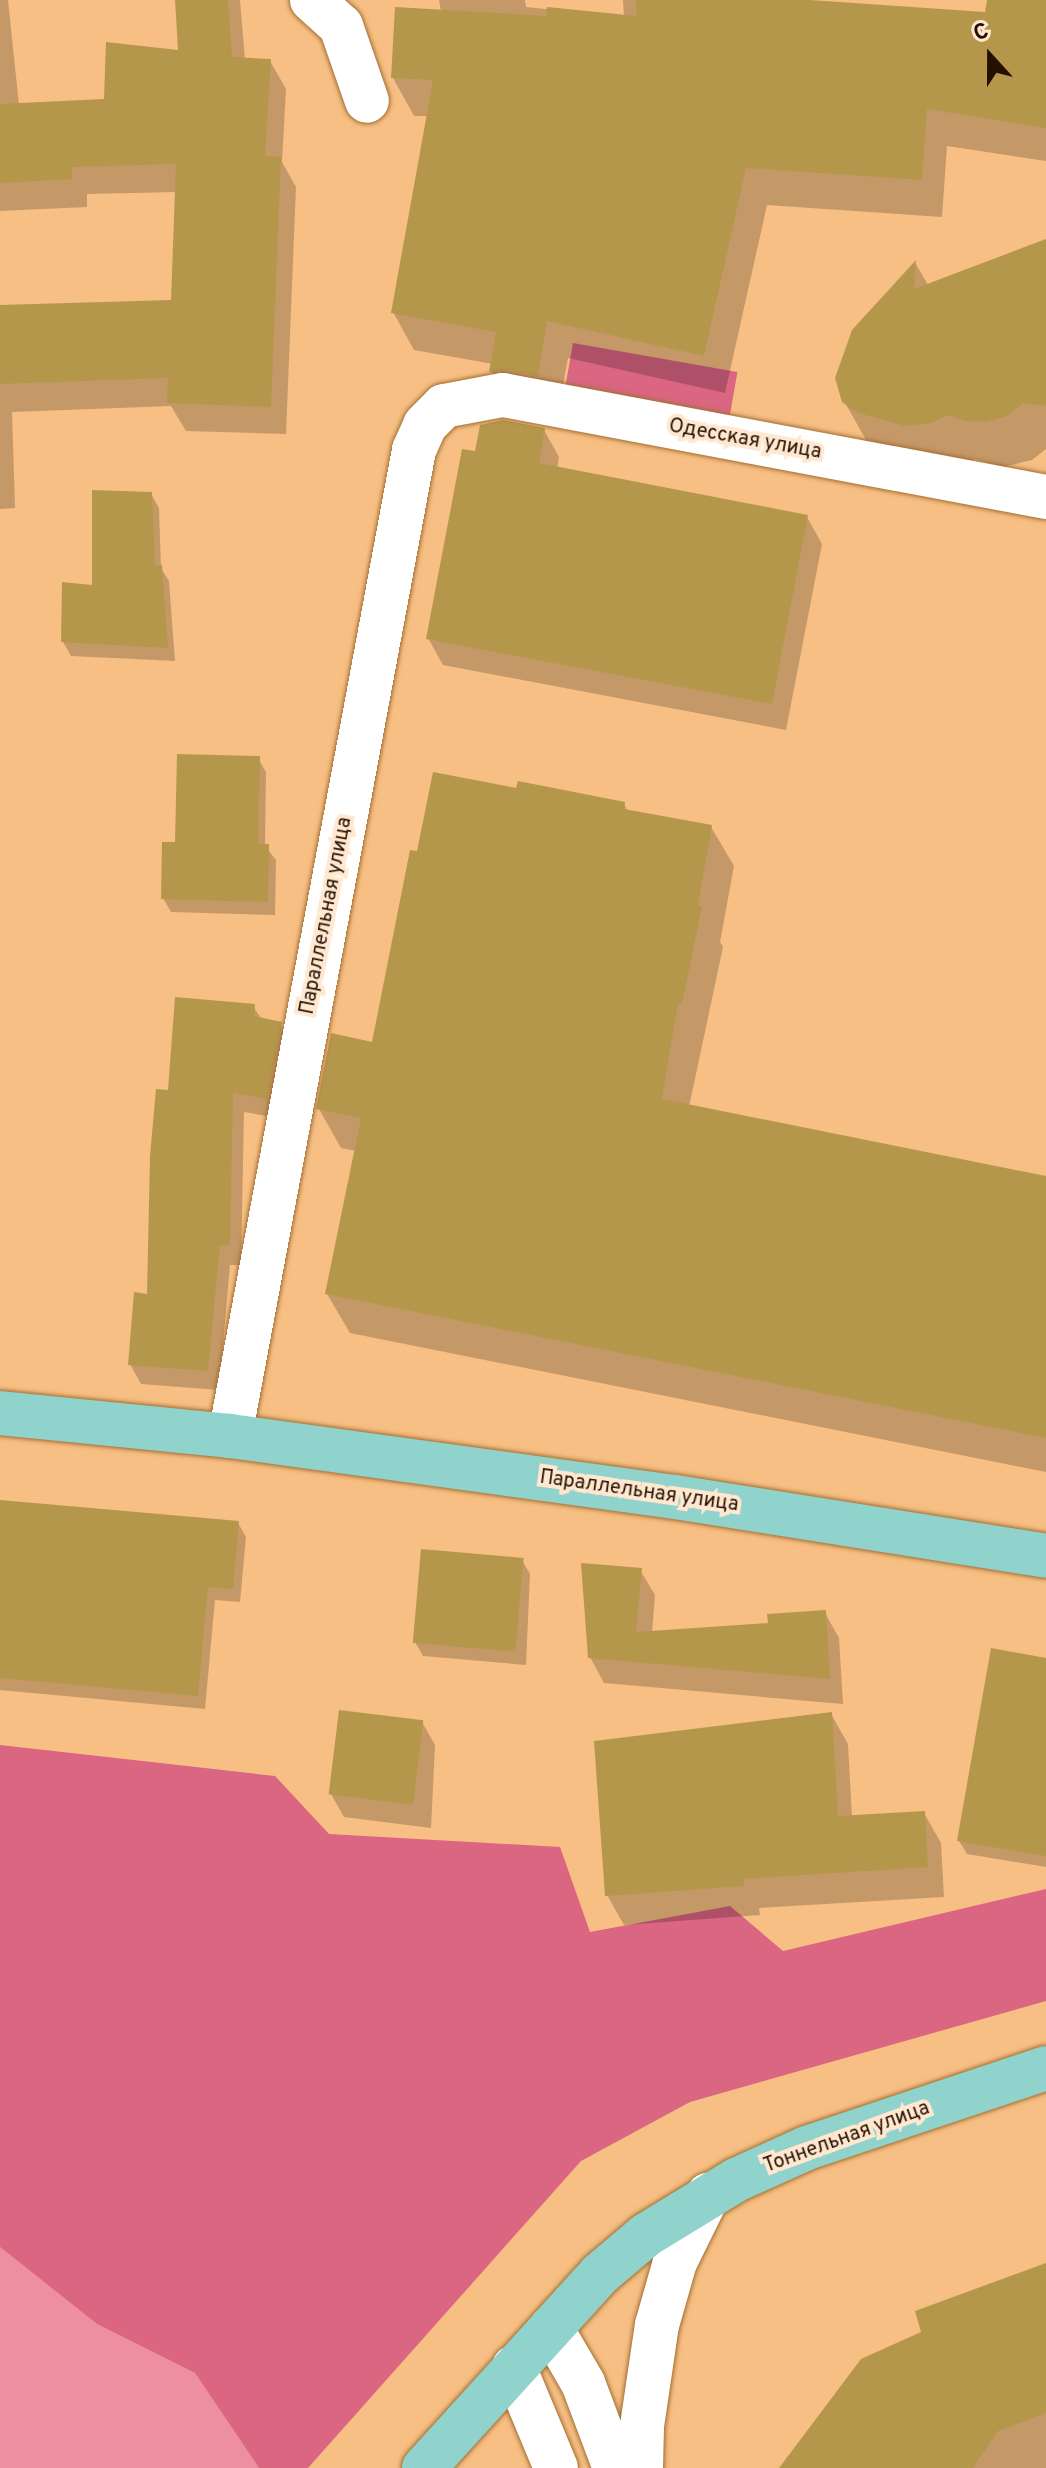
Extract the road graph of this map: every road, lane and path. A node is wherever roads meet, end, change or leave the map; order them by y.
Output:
1 (312, 0) edge
2 (367, 101) dead end
3 (444, 406) joint
4 (1046, 497) edge
5 (0, 1413) edge
6 (230, 1436) junction
7 (1046, 1556) edge
8 (1046, 2068) edge
9 (708, 2195) junction
10 (551, 2328) junction
11 (514, 2367) junction
12 (424, 2468) edge
13 (556, 2468) edge
14 (615, 2468) edge
15 (641, 2468) edge

1 - 2 street
3 - 4 street, Одесская улица
3 - 6 street, Параллельная улица
5 - 6 main road, Параллельная улица
6 - 7 main road, Параллельная улица
8 - 9 main road, Тоннельная улица
9 - 10 main road, Тоннельная улица
9 - 15 street
10 - 11 main road, Тоннельная улица
10 - 14 street
11 - 12 main road, Тоннельная улица
11 - 13 street

